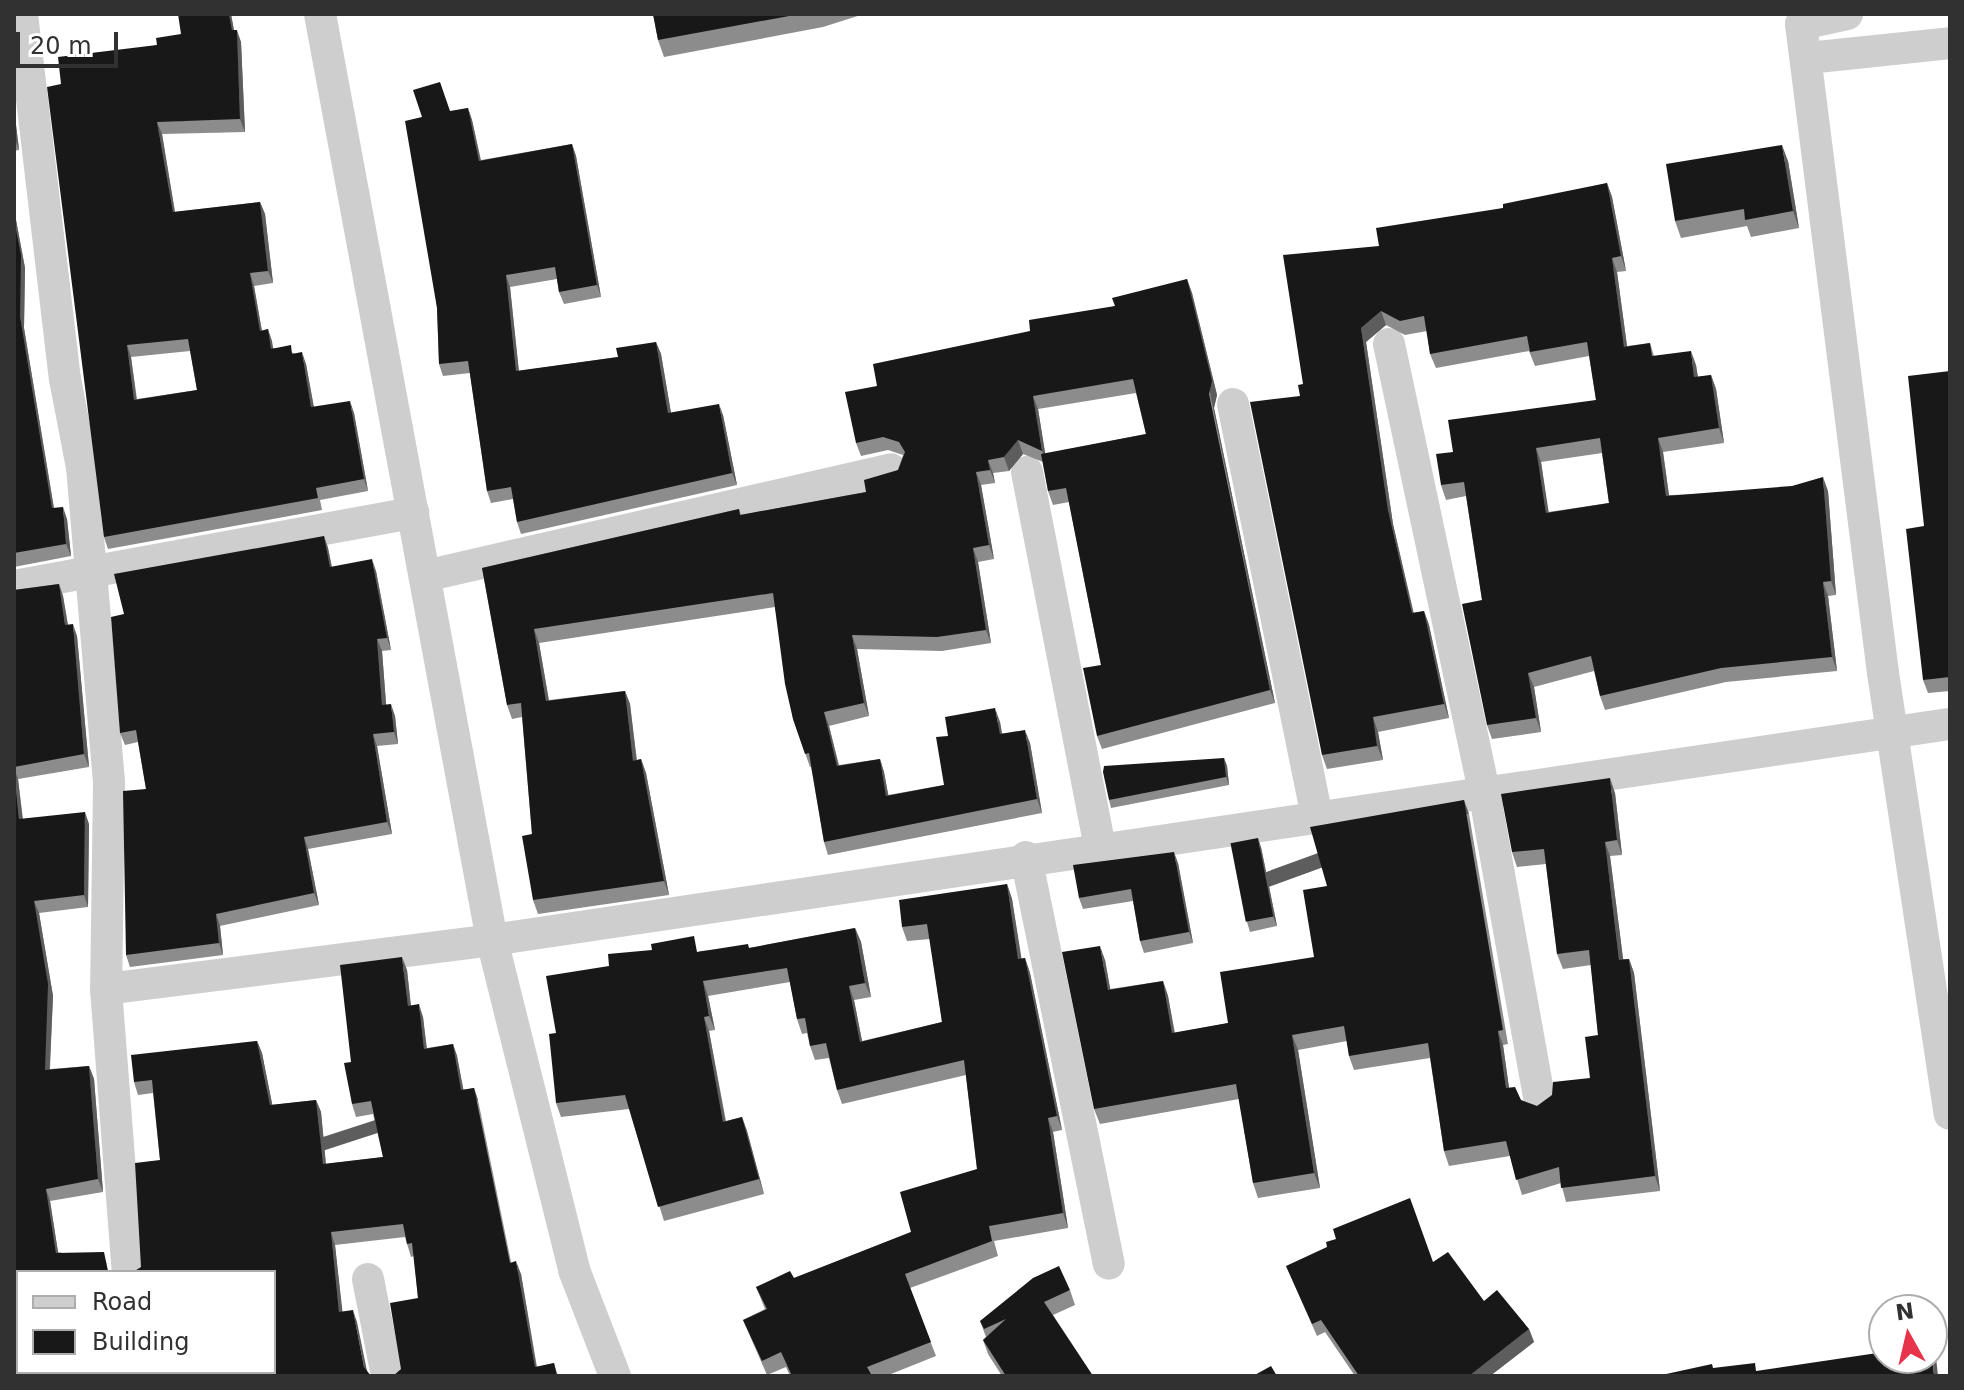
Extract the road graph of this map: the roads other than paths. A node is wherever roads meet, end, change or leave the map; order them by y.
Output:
1 (22, 14) edge
2 (320, 14) edge
3 (1847, 14) edge
4 (1950, 43) edge
5 (1808, 58) junction
6 (1389, 344) dead end
7 (1233, 404) dead end
8 (891, 469) edge
9 (1027, 472) dead end
10 (413, 513) junction
11 (90, 572) junction
12 (425, 576) junction
13 (14, 586) edge
14 (1950, 724) edge
15 (1892, 730) junction
16 (1484, 791) junction
17 (1317, 816) junction
18 (1100, 849) junction
19 (1026, 857) junction
20 (492, 940) junction
21 (106, 989) junction
22 (1540, 1102) edge
23 (1950, 1114) edge
24 (1109, 1264) dead end
25 (128, 1270) edge
26 (368, 1279) dead end
27 (387, 1376) edge
28 (615, 1376) edge

1 - 11 street
2 - 10 street
3 - 5 street
4 - 5 street
5 - 15 street
6 - 16 street
7 - 17 street
8 - 12 street
9 - 18 street
10 - 11 street
10 - 12 street
11 - 13 street
11 - 21 street
12 - 20 street
14 - 15 street
15 - 16 street
15 - 23 street
16 - 17 street
16 - 22 street
17 - 18 street
18 - 19 street
19 - 20 street
19 - 24 street
20 - 21 street
20 - 28 street
21 - 25 street
26 - 27 street

